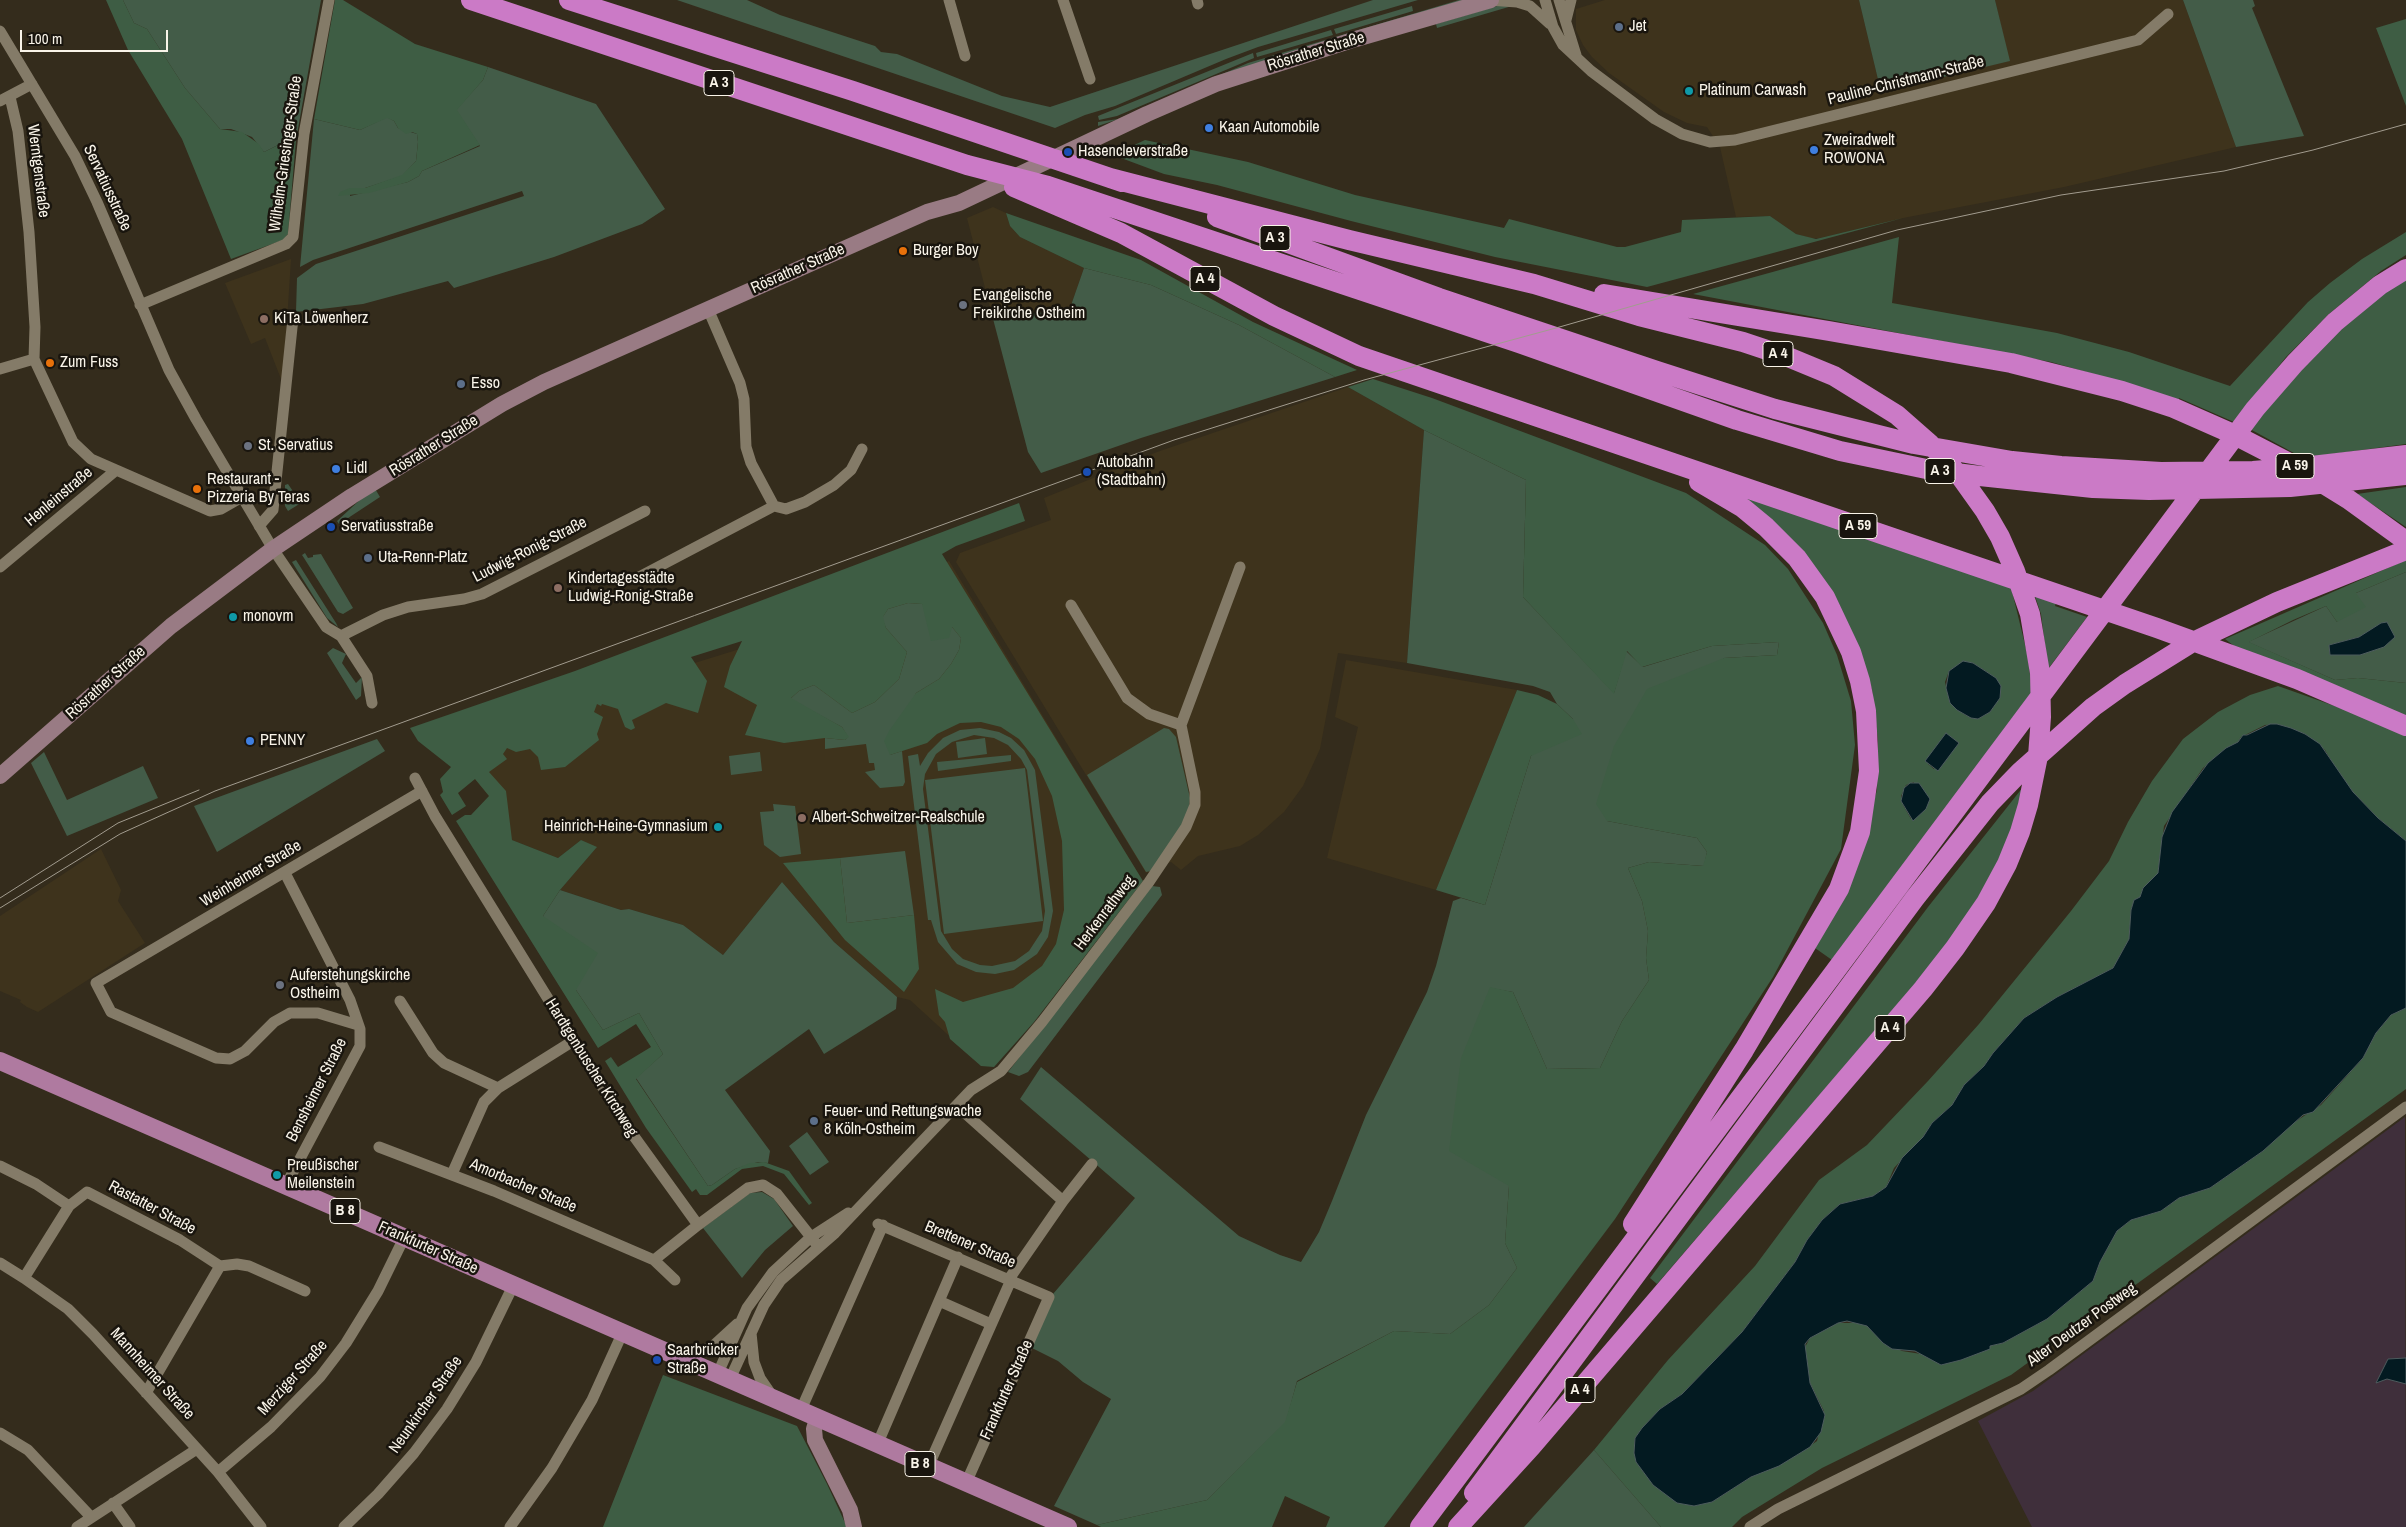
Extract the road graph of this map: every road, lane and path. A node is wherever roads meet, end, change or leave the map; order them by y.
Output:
1 (329, 0) edge
2 (471, 0) edge
3 (569, 0) edge
4 (949, 0) edge
5 (1063, 0) edge
6 (1490, 0) edge
7 (1545, 0) edge
8 (1558, 0) edge
9 (1571, 0) edge
10 (2168, 14) dead end
11 (1566, 21) junction
12 (1552, 27) junction
13 (0, 31) edge
14 (965, 56) dead end
15 (1577, 58) junction
16 (1090, 79) dead end
17 (32, 84) junction
18 (5, 99) edge
19 (967, 165) junction
20 (1100, 175) junction
21 (2406, 269) edge
22 (1534, 284) junction
23 (140, 305) junction
24 (708, 309) junction
25 (293, 318) dead end
26 (1518, 334) junction
27 (34, 360) junction
28 (0, 369) edge
29 (862, 449) dead end
30 (2406, 455) edge
31 (1654, 457) junction
32 (115, 471) junction
33 (2406, 475) edge
34 (242, 497) junction
35 (774, 506) junction
36 (645, 511) dead end
37 (259, 526) junction
38 (2406, 541) edge
39 (274, 549) junction
40 (2406, 550) edge
41 (0, 566) edge
42 (1240, 568) dead end
43 (637, 578) dead end
44 (1071, 605) dead end
45 (341, 636) junction
46 (372, 703) dead end
47 (1181, 725) junction
48 (2406, 726) edge
49 (0, 776) edge
50 (415, 778) dead end
51 (422, 791) junction
52 (285, 873) junction
53 (400, 1001) dead end
54 (358, 1025) junction
55 (573, 1040) junction
56 (0, 1061) edge
57 (498, 1088) junction
58 (957, 1106) junction
59 (2406, 1107) edge
60 (379, 1147) dead end
61 (1092, 1164) dead end
62 (0, 1166) edge
63 (452, 1174) junction
64 (286, 1185) junction
65 (1062, 1201) junction
66 (69, 1206) junction
67 (698, 1226) junction
68 (404, 1238) junction
69 (814, 1241) junction
70 (958, 1257) junction
71 (654, 1260) junction
72 (0, 1263) edge
73 (220, 1266) junction
74 (24, 1278) junction
75 (1010, 1279) junction
76 (675, 1280) dead end
77 (513, 1286) junction
78 (305, 1291) dead end
79 (1049, 1297) joint
80 (939, 1301) junction
81 (740, 1321) junction
82 (991, 1324) junction
83 (751, 1331) junction
84 (622, 1334) junction
85 (676, 1356) junction
86 (724, 1376) junction
87 (146, 1393) junction
88 (774, 1398) junction
89 (1508, 1411) junction
90 (800, 1412) junction
91 (817, 1419) junction
92 (0, 1433) edge
93 (877, 1445) junction
94 (197, 1449) junction
95 (928, 1468) junction
96 (218, 1472) junction
97 (966, 1483) junction
98 (113, 1503) junction
99 (91, 1517) junction
100 (77, 1527) edge
101 (130, 1527) edge
102 (261, 1527) edge
103 (344, 1527) edge
104 (510, 1527) edge
105 (854, 1527) edge
106 (1068, 1527) edge
107 (1420, 1527) edge
108 (1449, 1527) edge
109 (1458, 1527) edge
110 (1750, 1527) edge

1 - 23 street, Wilhelm-Griesinger-Straße
2 - 19 highway, A 3
3 - 20 highway, A 3
4 - 14 street
5 - 16 street
6 - 12 street, Rösrather Straße
6 - 24 main road, Rösrather Straße
7 - 12 street, Pauline-Christmann-Straße
8 - 11 street
9 - 11 street
10 - 15 street, Pauline-Christmann-Straße
11 - 15 street
12 - 15 street, Pauline-Christmann-Straße
13 - 17 street, Servatiusstraße
17 - 18 street
17 - 23 street, Servatiusstraße
18 - 27 street, Werntgenstraße
19 - 26 highway, A 3
19 - 31 highway, A 4
20 - 22 highway, A 4
20 - 26 highway, A 3
21 - 89 highway
22 - 38 highway, A 59
22 - 109 highway, A 4
23 - 34 street, Servatiusstraße
24 - 35 street
24 - 39 main road, Rösrather Straße
25 - 37 street
26 - 30 highway, A 3
26 - 33 highway, A 3
27 - 28 street
27 - 32 street, Werntgenstraße
29 - 35 street
31 - 48 highway, A 59
31 - 89 highway, A 4
32 - 34 street, Werntgenstraße
32 - 41 street, Henleinstraße
34 - 37 street, Servatiusstraße
35 - 43 street
36 - 45 street, Ludwig-Ronig-Straße
37 - 39 street, Servatiusstraße
39 - 45 street
39 - 49 main road, Rösrather Straße
40 - 108 highway
42 - 47 street
44 - 47 street
45 - 46 street
47 - 58 street, Herkenrathweg
50 - 51 street, Hardtgenbuscher Kirchweg
51 - 52 street, Weinheimer Straße
51 - 55 street, Hardtgenbuscher Kirchweg
52 - 54 street, Bensheimer Straße
52 - 54 street, Weinheimer Straße
53 - 57 street
54 - 64 street, Bensheimer Straße
55 - 57 street
55 - 67 street, Hardtgenbuscher Kirchweg
56 - 64 main road, Frankfurter Straße / B 8
57 - 63 street
58 - 65 street
58 - 69 street
59 - 110 street, Alter Deutzer Postweg
60 - 63 street, Amorbacher Straße
61 - 65 street
62 - 66 street
63 - 71 street, Amorbacher Straße
64 - 68 main road, Frankfurter Straße / B 8
65 - 75 street
66 - 73 street, Rastatter Straße
66 - 74 street, Rastatter Straße
67 - 69 street
67 - 71 street
68 - 77 main road, Frankfurter Straße / B 8
68 - 96 street, Merziger Straße
69 - 81 street
69 - 83 street
70 - 75 street, Brettener Straße
70 - 80 street
70 - 90 street, Brettener Straße
71 - 76 street, Amorbacher Straße
72 - 74 street, Mannheimer Straße
73 - 78 street
73 - 87 street
74 - 87 street, Mannheimer Straße
75 - 79 street, Brettener Straße
75 - 82 street
77 - 84 main road, Frankfurter Straße / B 8
77 - 103 street, Neunkircher Straße
79 - 97 street, Frankfurter Straße
80 - 82 street
80 - 93 street
81 - 85 street
81 - 86 street
82 - 95 street
83 - 86 street
83 - 88 street
84 - 85 main road, Frankfurter Straße / B 8
84 - 104 street
85 - 86 main road, Frankfurter Straße / B 8
86 - 88 main road, Frankfurter Straße / B 8
87 - 94 street, Mannheimer Straße
88 - 90 main road, Frankfurter Straße / B 8
89 - 107 highway, A 4
90 - 91 main road, Frankfurter Straße / B 8
91 - 93 main road, Frankfurter Straße / B 8
91 - 105 main road
92 - 99 street
93 - 95 main road, Frankfurter Straße / B 8
94 - 96 street, Mannheimer Straße
94 - 98 street
95 - 97 main road, Frankfurter Straße / B 8
96 - 102 street, Mannheimer Straße
97 - 106 main road, Frankfurter Straße / B 8
98 - 99 street
98 - 101 street
99 - 100 street

